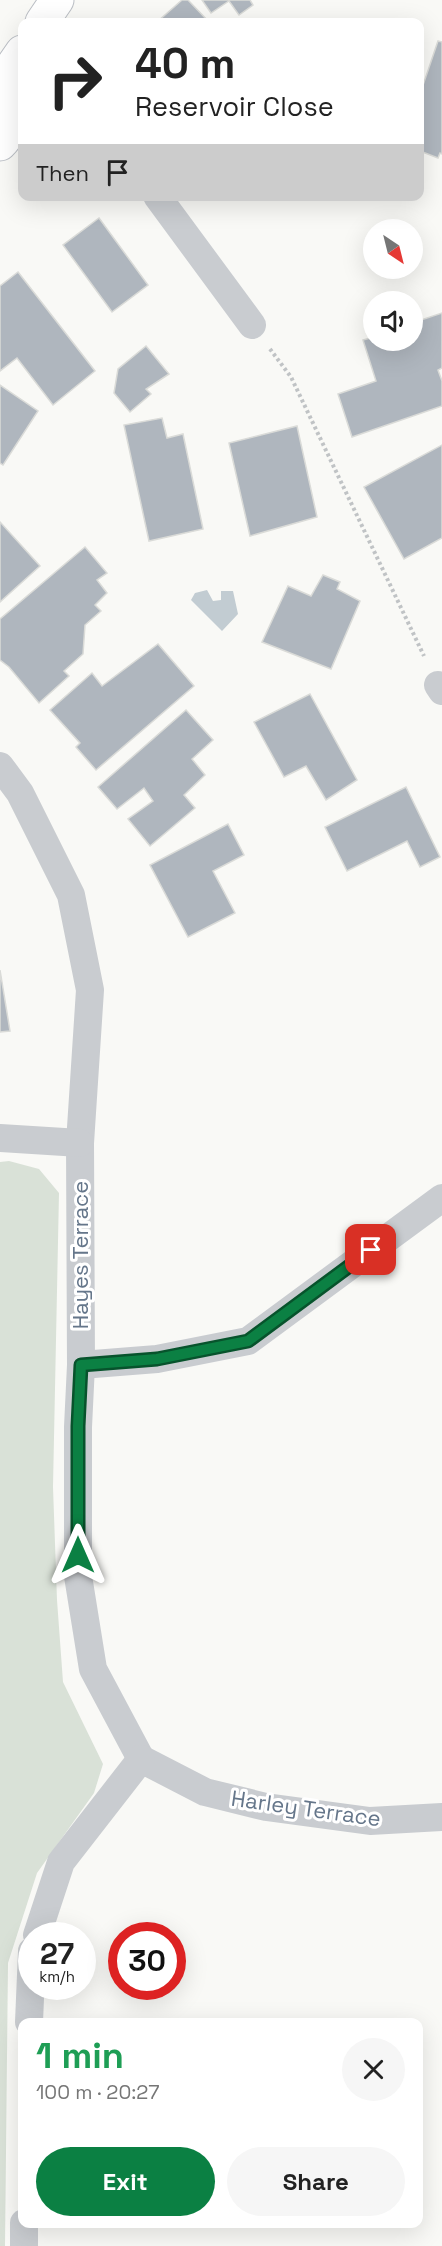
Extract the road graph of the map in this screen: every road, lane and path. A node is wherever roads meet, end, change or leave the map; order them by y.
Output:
1 (57, 0) edge
2 (45, 18) edge
3 (18, 58) edge
4 (1, 81) edge
5 (11, 131) edge
6 (161, 201) edge
7 (252, 325) joint
8 (440, 688) edge
9 (0, 766) edge
10 (0, 1138) edge
11 (80, 1143) junction
12 (442, 1198) edge
13 (81, 1365) junction
14 (141, 1759) junction
15 (442, 1817) edge
16 (41, 1922) edge
17 (30, 2000) edge
18 (29, 2018) edge
19 (24, 2228) edge
20 (24, 2246) edge

1 - 2 street
3 - 4 street
4 - 5 street
6 - 7 street
7 - 8 path
9 - 11 street, Hayes Terrace
10 - 11 street
11 - 13 street, Hayes Terrace
12 - 13 street
13 - 14 street, Hayes Terrace
14 - 15 street, Harley Terrace
14 - 16 street
17 - 18 street
19 - 20 street

